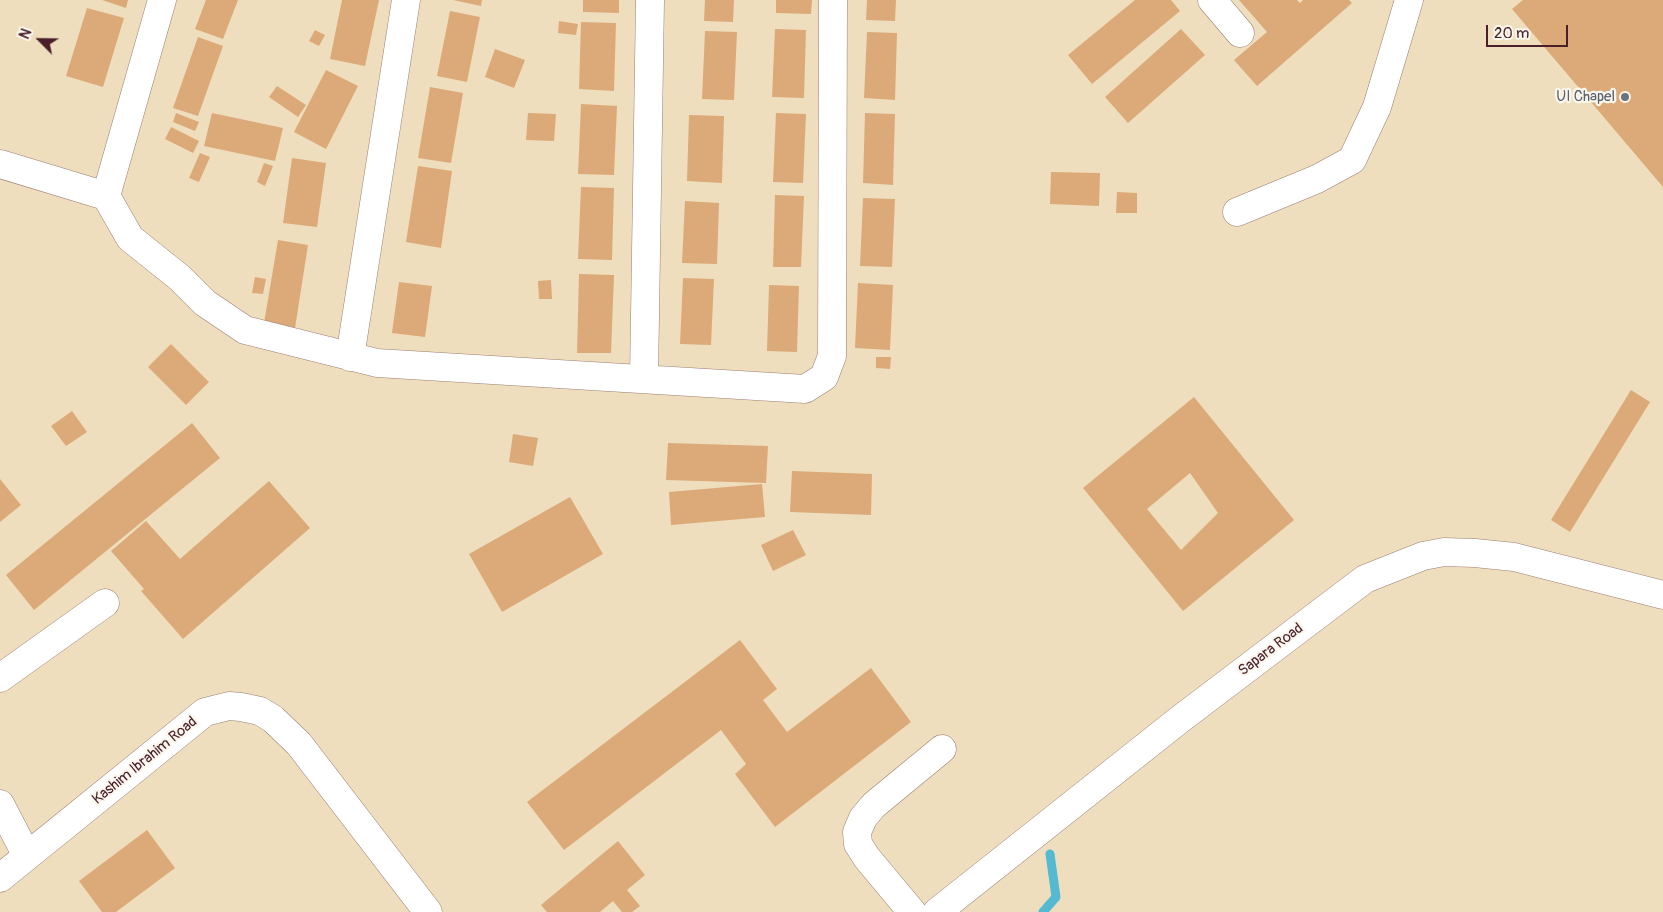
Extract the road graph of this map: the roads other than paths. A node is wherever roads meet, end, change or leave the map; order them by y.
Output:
1 (162, 0) edge
2 (406, 0) edge
3 (650, 0) edge
4 (834, 0) edge
5 (1212, 0) edge
6 (1409, 0) edge
7 (1240, 33) dead end
8 (0, 164) edge
9 (106, 196) junction
10 (1237, 212) dead end
11 (350, 357) junction
12 (644, 379) junction
13 (1663, 595) edge
14 (105, 603) dead end
15 (0, 678) edge
16 (942, 750) dead end
17 (0, 804) edge
18 (27, 856) junction
19 (0, 878) edge
20 (428, 912) edge
21 (912, 912) edge
22 (937, 912) edge

1 - 9 street
2 - 11 street
3 - 12 street
4 - 12 street
5 - 7 street
6 - 10 street
8 - 9 street
9 - 11 street
11 - 12 street
13 - 22 street, Sapara Road
14 - 15 street
16 - 21 street
17 - 18 street
18 - 19 street, Kashim Ibrahim Road
18 - 20 street, Kashim Ibrahim Road

